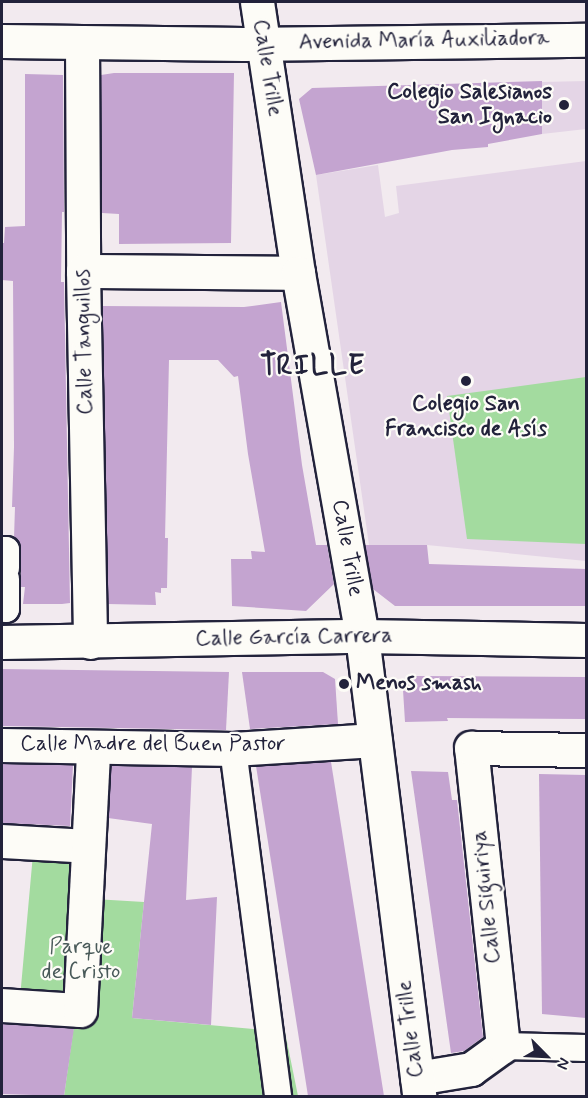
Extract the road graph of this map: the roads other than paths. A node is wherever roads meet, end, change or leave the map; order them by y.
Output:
1 (257, 2) edge
2 (586, 40) edge
3 (2, 41) edge
4 (82, 42) junction
5 (262, 43) junction
6 (83, 271) junction
7 (298, 273) junction
8 (5, 566) edge
9 (2, 608) edge
10 (363, 636) junction
11 (586, 640) edge
12 (2, 642) edge
13 (90, 642) junction
14 (375, 741) junction
15 (2, 745) edge
16 (93, 749) junction
17 (233, 749) junction
18 (586, 750) edge
19 (2, 841) edge
20 (88, 846) junction
21 (2, 1005) edge
22 (503, 1046) junction
23 (586, 1048) edge
24 (418, 1087) edge
25 (278, 1096) edge

1 - 5 street, Calle Trille
2 - 5 street, Avenida María Auxiliadora
3 - 4 street, Avenida María Auxiliadora
4 - 5 street, Avenida María Auxiliadora
4 - 6 street, Calle Tanguillos
5 - 7 street, Calle Trille
6 - 7 street
6 - 13 street, Calle Tanguillos
7 - 10 street, Calle Trille
8 - 9 street
10 - 11 street, Calle García Carrera
10 - 13 street, Calle García Carrera
10 - 14 street, Calle Trille
12 - 13 street, Calle García Carrera
14 - 17 street, Calle Madre del Buen Pastor
14 - 24 street, Calle Trille
15 - 16 street, Calle Madre del Buen Pastor
16 - 17 street, Calle Madre del Buen Pastor
16 - 20 street
17 - 25 street
18 - 22 street, Calle Siguiriya
19 - 20 street
20 - 21 street
22 - 23 street
22 - 24 street

